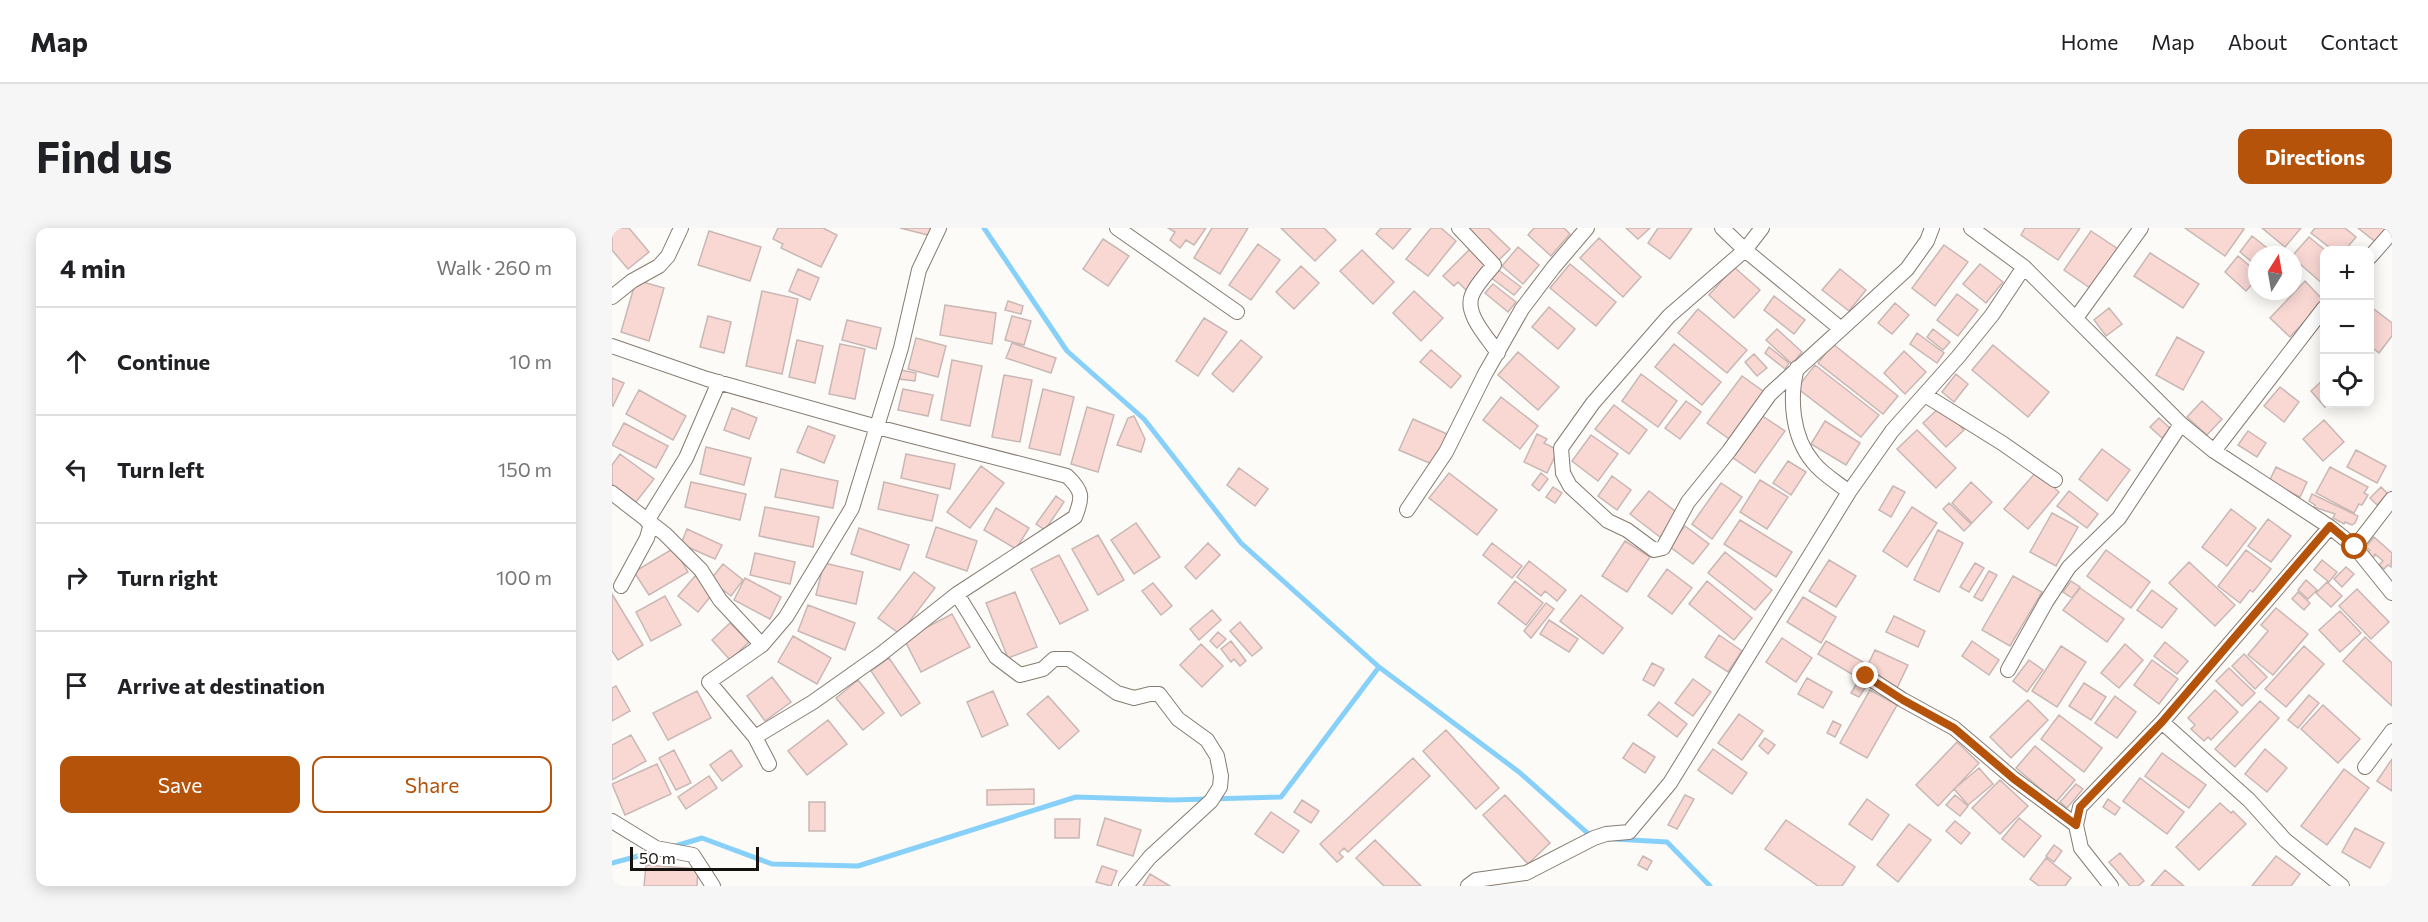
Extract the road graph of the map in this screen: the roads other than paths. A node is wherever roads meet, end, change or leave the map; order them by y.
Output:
1 (681, 228) edge
2 (939, 228) edge
3 (1117, 228) edge
4 (1459, 228) edge
5 (1587, 228) edge
6 (1722, 228) edge
7 (1762, 228) edge
8 (1932, 228) edge
9 (1971, 228) edge
10 (1993, 228) edge
11 (2140, 228) edge
12 (2392, 232) edge
13 (1984, 240) junction
14 (1745, 250) junction
15 (2374, 252) edge
16 (2024, 267) junction
17 (612, 297) edge
18 (1237, 312) dead end
19 (2320, 314) edge
20 (2076, 318) junction
21 (1841, 329) junction
22 (612, 346) edge
23 (1498, 353) junction
24 (1797, 368) junction
25 (719, 382) junction
26 (1925, 395) junction
27 (2181, 424) junction
28 (877, 427) junction
29 (2214, 451) junction
30 (2055, 480) dead end
31 (1849, 492) junction
32 (612, 494) edge
33 (2392, 499) edge
34 (1407, 510) dead end
35 (649, 522) junction
36 (2330, 526) junction
37 (2355, 547) junction
38 (621, 585) dead end
39 (2392, 593) edge
40 (957, 594) junction
41 (762, 645) junction
42 (2007, 670) dead end
43 (1866, 676) dead end
44 (2162, 722) junction
45 (2392, 731) edge
46 (755, 737) junction
47 (768, 764) dead end
48 (2365, 767) dead end
49 (612, 821) edge
50 (2076, 825) junction
51 (713, 886) edge
52 (1126, 886) edge
53 (1468, 886) edge
54 (2111, 886) edge
55 (2342, 886) edge

1 - 17 street
2 - 28 street
3 - 18 street
4 - 23 street
5 - 23 street
6 - 14 street
7 - 14 street
8 - 21 street
9 - 13 street
10 - 13 street
11 - 20 street
12 - 15 street
13 - 16 street
14 - 21 street
14 - 24 street
16 - 20 street
16 - 26 street
19 - 29 street
20 - 27 street
21 - 24 street
22 - 25 street
23 - 34 street
24 - 31 street
25 - 28 street
25 - 35 street
26 - 30 street
26 - 31 street
27 - 29 street
27 - 42 street
28 - 40 street
28 - 41 street
29 - 36 street
31 - 53 street
32 - 35 street
33 - 37 street
35 - 38 street
35 - 41 street
36 - 37 street
36 - 44 street
37 - 39 street
40 - 46 street
40 - 52 street
41 - 46 street
43 - 50 street
44 - 50 street
44 - 55 street
45 - 48 street
46 - 47 street
49 - 51 street
50 - 54 street

